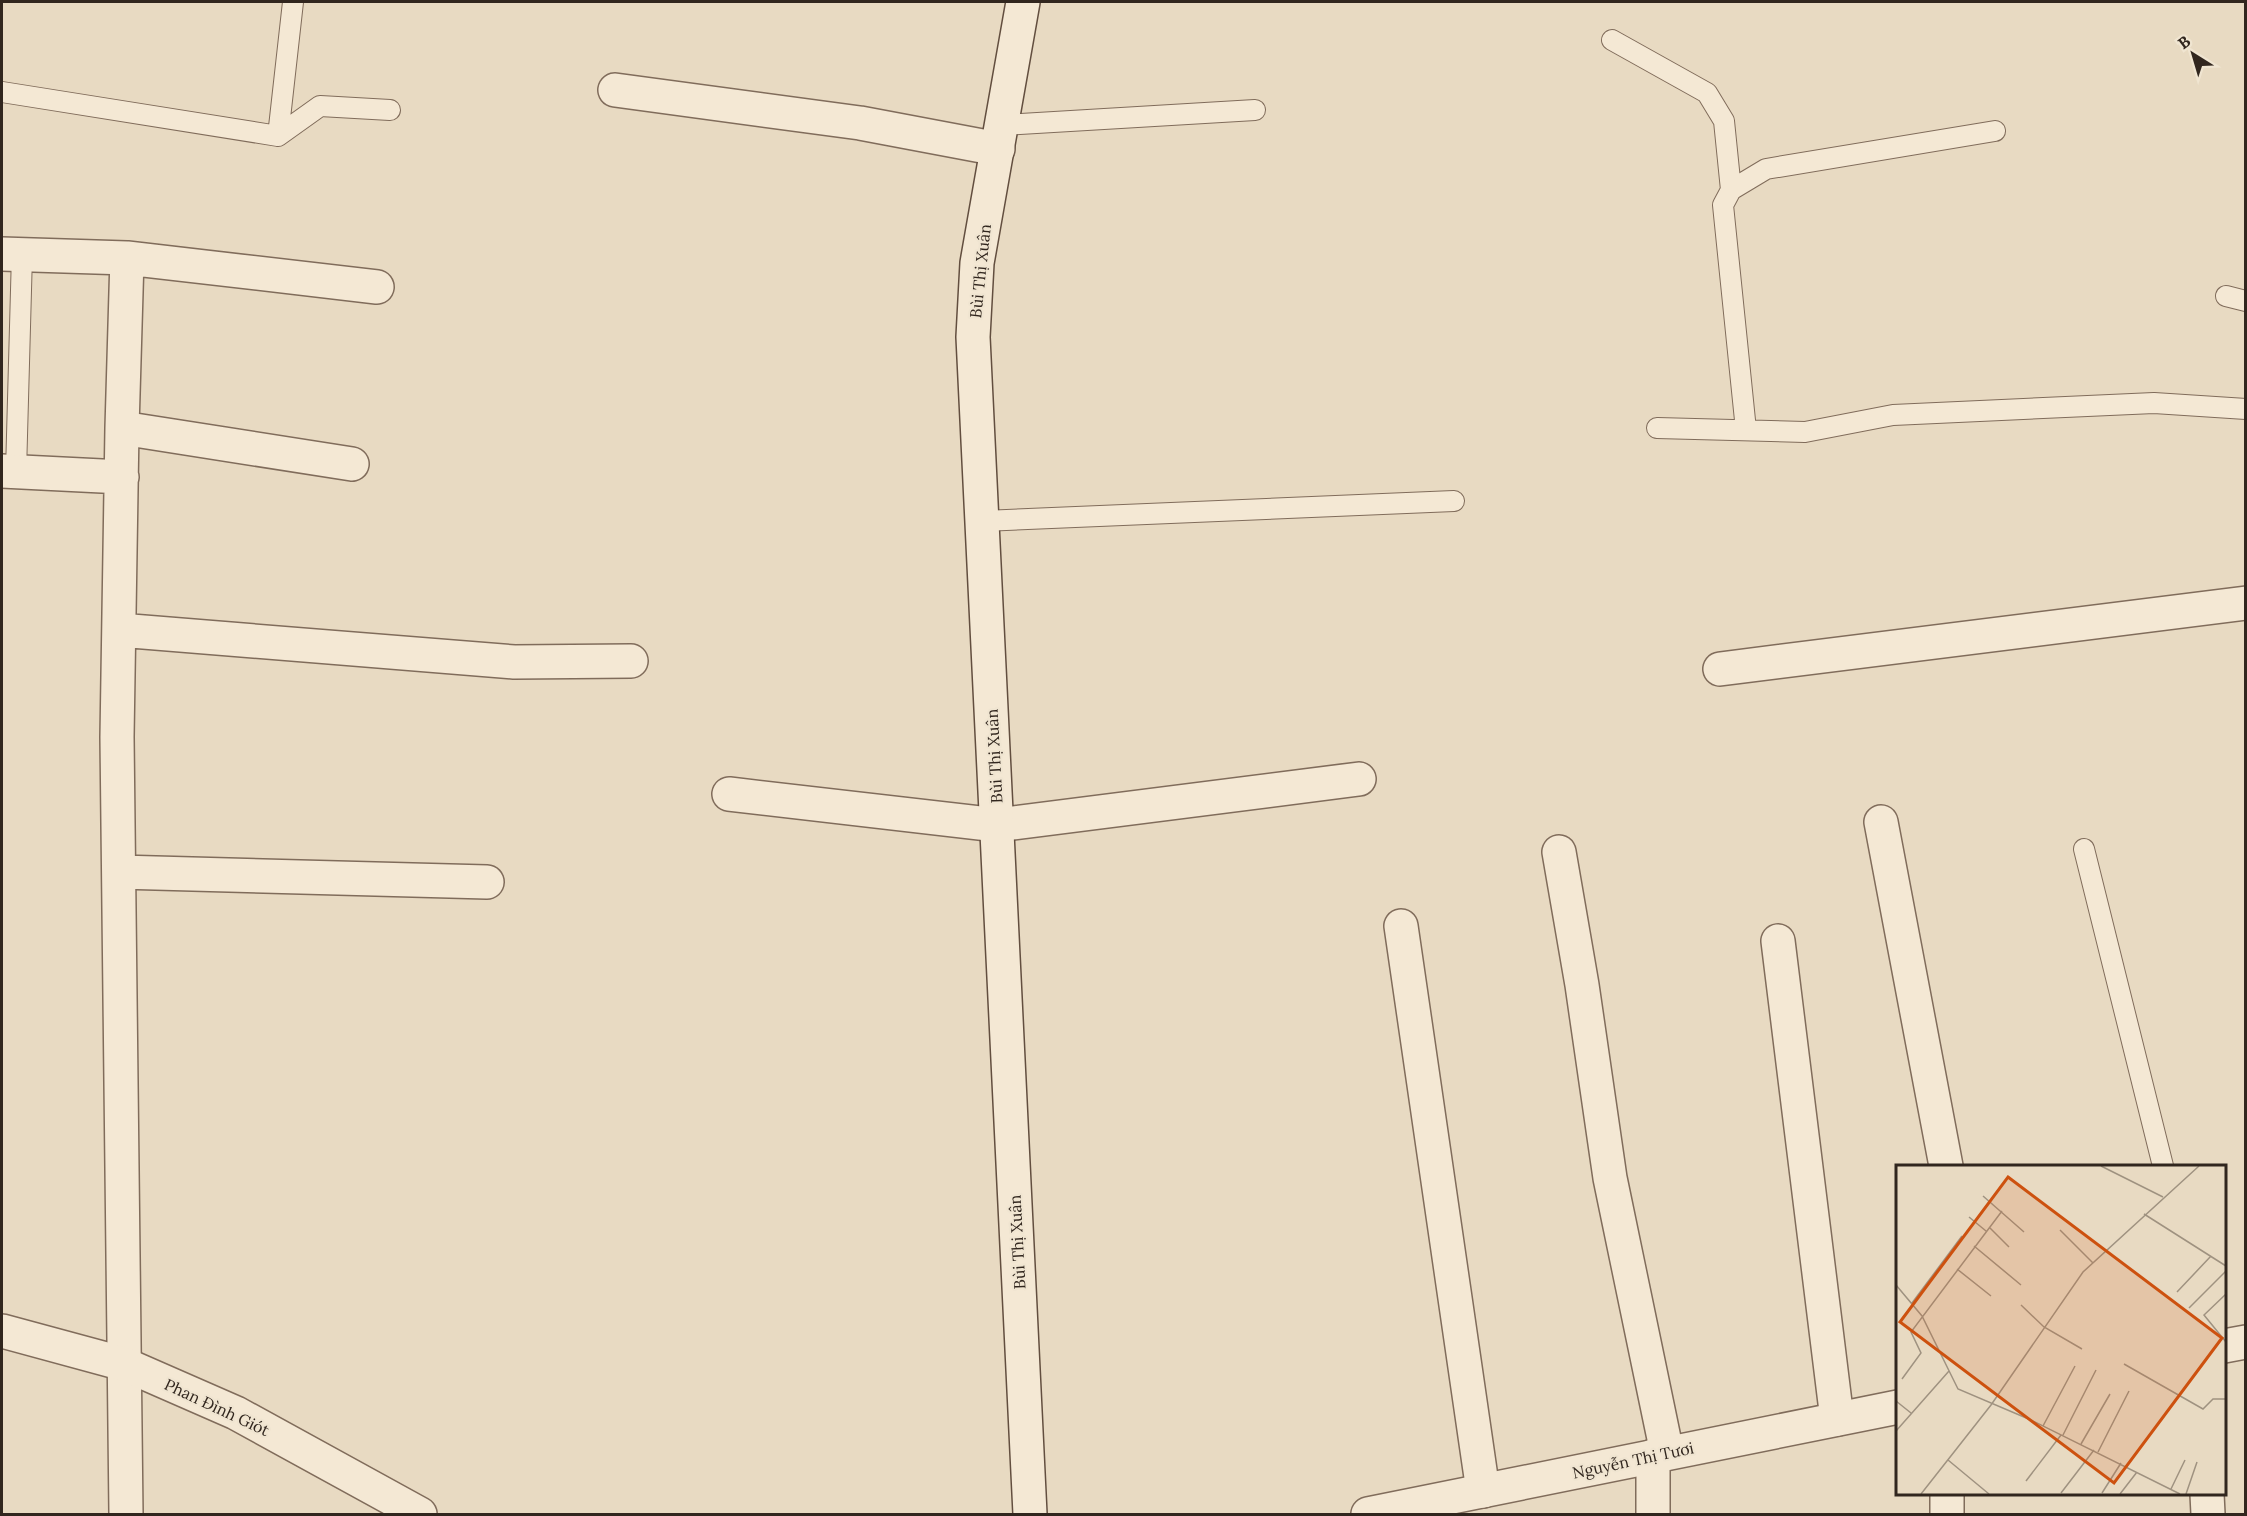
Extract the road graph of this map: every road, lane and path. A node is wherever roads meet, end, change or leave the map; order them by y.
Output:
1 (293, 2) edge
2 (1023, 2) edge
3 (1612, 40) dead end
4 (615, 90) dead end
5 (2, 92) edge
6 (390, 110) dead end
7 (1255, 110) dead end
8 (1995, 131) dead end
9 (278, 136) junction
10 (1000, 137) junction
11 (1731, 190) junction
12 (12, 254) edge
13 (127, 258) junction
14 (377, 287) dead end
15 (2226, 296) dead end
16 (2246, 301) edge
17 (2246, 409) edge
18 (122, 428) junction
19 (1657, 428) dead end
20 (1746, 430) junction
21 (352, 464) dead end
22 (9, 471) edge
23 (122, 477) junction
24 (1454, 501) dead end
25 (983, 521) junction
26 (2246, 603) edge
27 (119, 630) junction
28 (630, 662) dead end
29 (1720, 669) dead end
30 (1359, 779) dead end
31 (729, 794) dead end
32 (1881, 822) dead end
33 (997, 825) junction
34 (2084, 849) dead end
35 (1559, 852) dead end
36 (119, 872) junction
37 (487, 882) dead end
38 (1401, 926) dead end
39 (1778, 941) dead end
40 (1946, 1165) edge
41 (2163, 1165) edge
42 (2, 1331) edge
43 (2246, 1342) edge
44 (2226, 1346) edge
45 (124, 1364) junction
46 (1896, 1407) edge
47 (1837, 1419) junction
48 (1660, 1455) junction
49 (1483, 1491) junction
50 (1947, 1495) edge
51 (2207, 1495) edge
52 (126, 1515) edge
53 (420, 1515) edge
54 (1030, 1515) edge
55 (1368, 1515) edge
56 (1653, 1515) edge
57 (1947, 1515) edge
58 (2208, 1515) edge

1 - 9 lane
2 - 10 street, Bùi Thị Xuân
3 - 11 lane
4 - 10 street
5 - 9 lane
6 - 9 lane
7 - 10 lane
8 - 11 lane
10 - 25 street, Bùi Thị Xuân
11 - 20 lane
12 - 13 street
12 - 22 lane
13 - 14 street
13 - 18 street
15 - 16 lane
17 - 20 lane
18 - 21 street
18 - 23 street
19 - 20 lane
22 - 23 street
23 - 27 street
24 - 25 lane
25 - 33 street, Bùi Thị Xuân
26 - 29 street
27 - 28 street
27 - 36 street
30 - 33 street
31 - 33 street
32 - 40 street
33 - 54 street, Bùi Thị Xuân
34 - 41 lane
35 - 48 street
36 - 37 street
36 - 45 street
38 - 49 street
39 - 47 street
42 - 45 street, Phan Đình Giót
43 - 44 street
45 - 52 street
45 - 53 street, Phan Đình Giót
46 - 47 street, Nguyễn Thị Tươi
47 - 48 street, Nguyễn Thị Tươi
48 - 49 street, Nguyễn Thị Tươi
48 - 56 street
49 - 55 street, Nguyễn Thị Tươi
50 - 57 street
51 - 58 street

